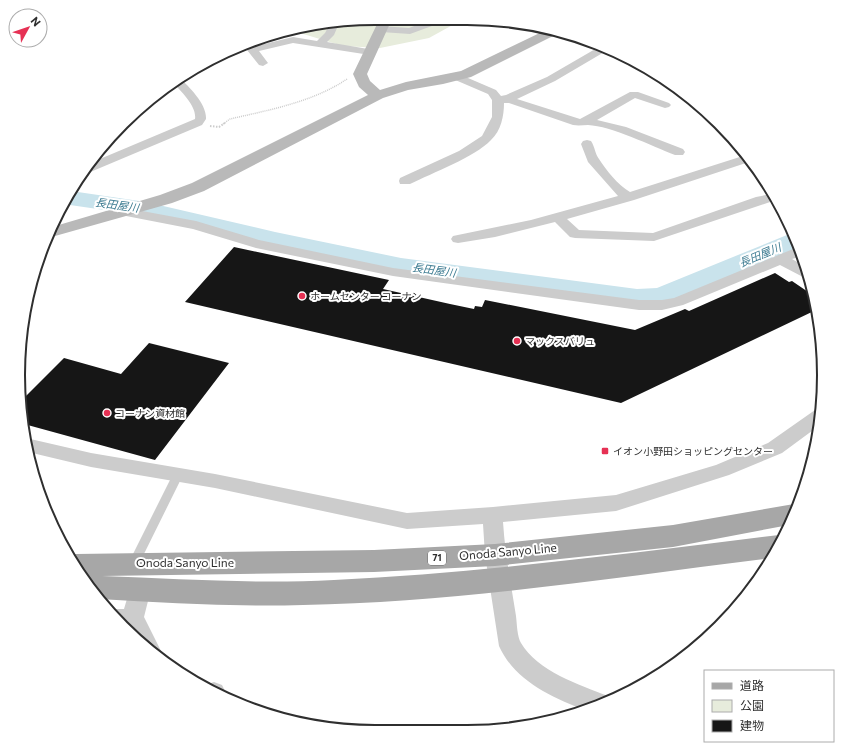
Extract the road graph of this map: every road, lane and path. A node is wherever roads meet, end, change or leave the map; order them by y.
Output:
1 (383, 25) edge
2 (387, 25) edge
3 (426, 25) edge
4 (333, 28) edge
5 (547, 35) edge
6 (319, 44) junction
7 (600, 51) edge
8 (370, 52) junction
9 (263, 63) dead end
10 (361, 70) junction
11 (457, 77) junction
12 (180, 84) edge
13 (378, 95) junction
14 (498, 100) junction
15 (664, 105) dead end
16 (586, 121) junction
17 (196, 124) junction
18 (587, 144) dead end
19 (679, 152) dead end
20 (743, 160) edge
21 (94, 166) edge
22 (404, 181) dead end
23 (629, 197) junction
24 (769, 199) edge
25 (126, 212) junction
26 (557, 217) junction
27 (56, 231) edge
28 (458, 239) dead end
29 (795, 253) edge
30 (781, 259) junction
31 (800, 270) edge
32 (814, 421) edge
33 (33, 445) edge
34 (178, 475) junction
35 (494, 515) junction
36 (787, 515) edge
37 (772, 547) edge
38 (134, 563) junction
39 (81, 565) edge
40 (497, 567) junction
41 (96, 587) edge
42 (140, 589) junction
43 (124, 619) edge
44 (592, 701) edge

1 - 8 street
2 - 3 street
4 - 6 street
5 - 11 street
6 - 8 street
6 - 9 street
7 - 14 street
8 - 10 street
10 - 13 street
10 - 17 path
11 - 13 street
11 - 14 street
12 - 17 street
13 - 25 street
14 - 16 street
14 - 22 street
15 - 16 street
16 - 19 street
17 - 21 street
18 - 23 street
20 - 23 street
23 - 26 street
24 - 26 street
25 - 27 street
25 - 30 street
26 - 28 street
29 - 30 street
30 - 31 street
32 - 35 street
33 - 34 street
34 - 35 street
34 - 38 lane
35 - 40 street
36 - 40 main road, Onoda Sanyo Line / 71
37 - 40 main road, Onoda Sanyo Line / 71
38 - 39 main road, Onoda Sanyo Line / 71
38 - 40 main road, Onoda Sanyo Line / 71
40 - 42 main road, Onoda Sanyo Line / 71
40 - 44 street
41 - 42 main road, Onoda Sanyo Line / 71
42 - 43 street

